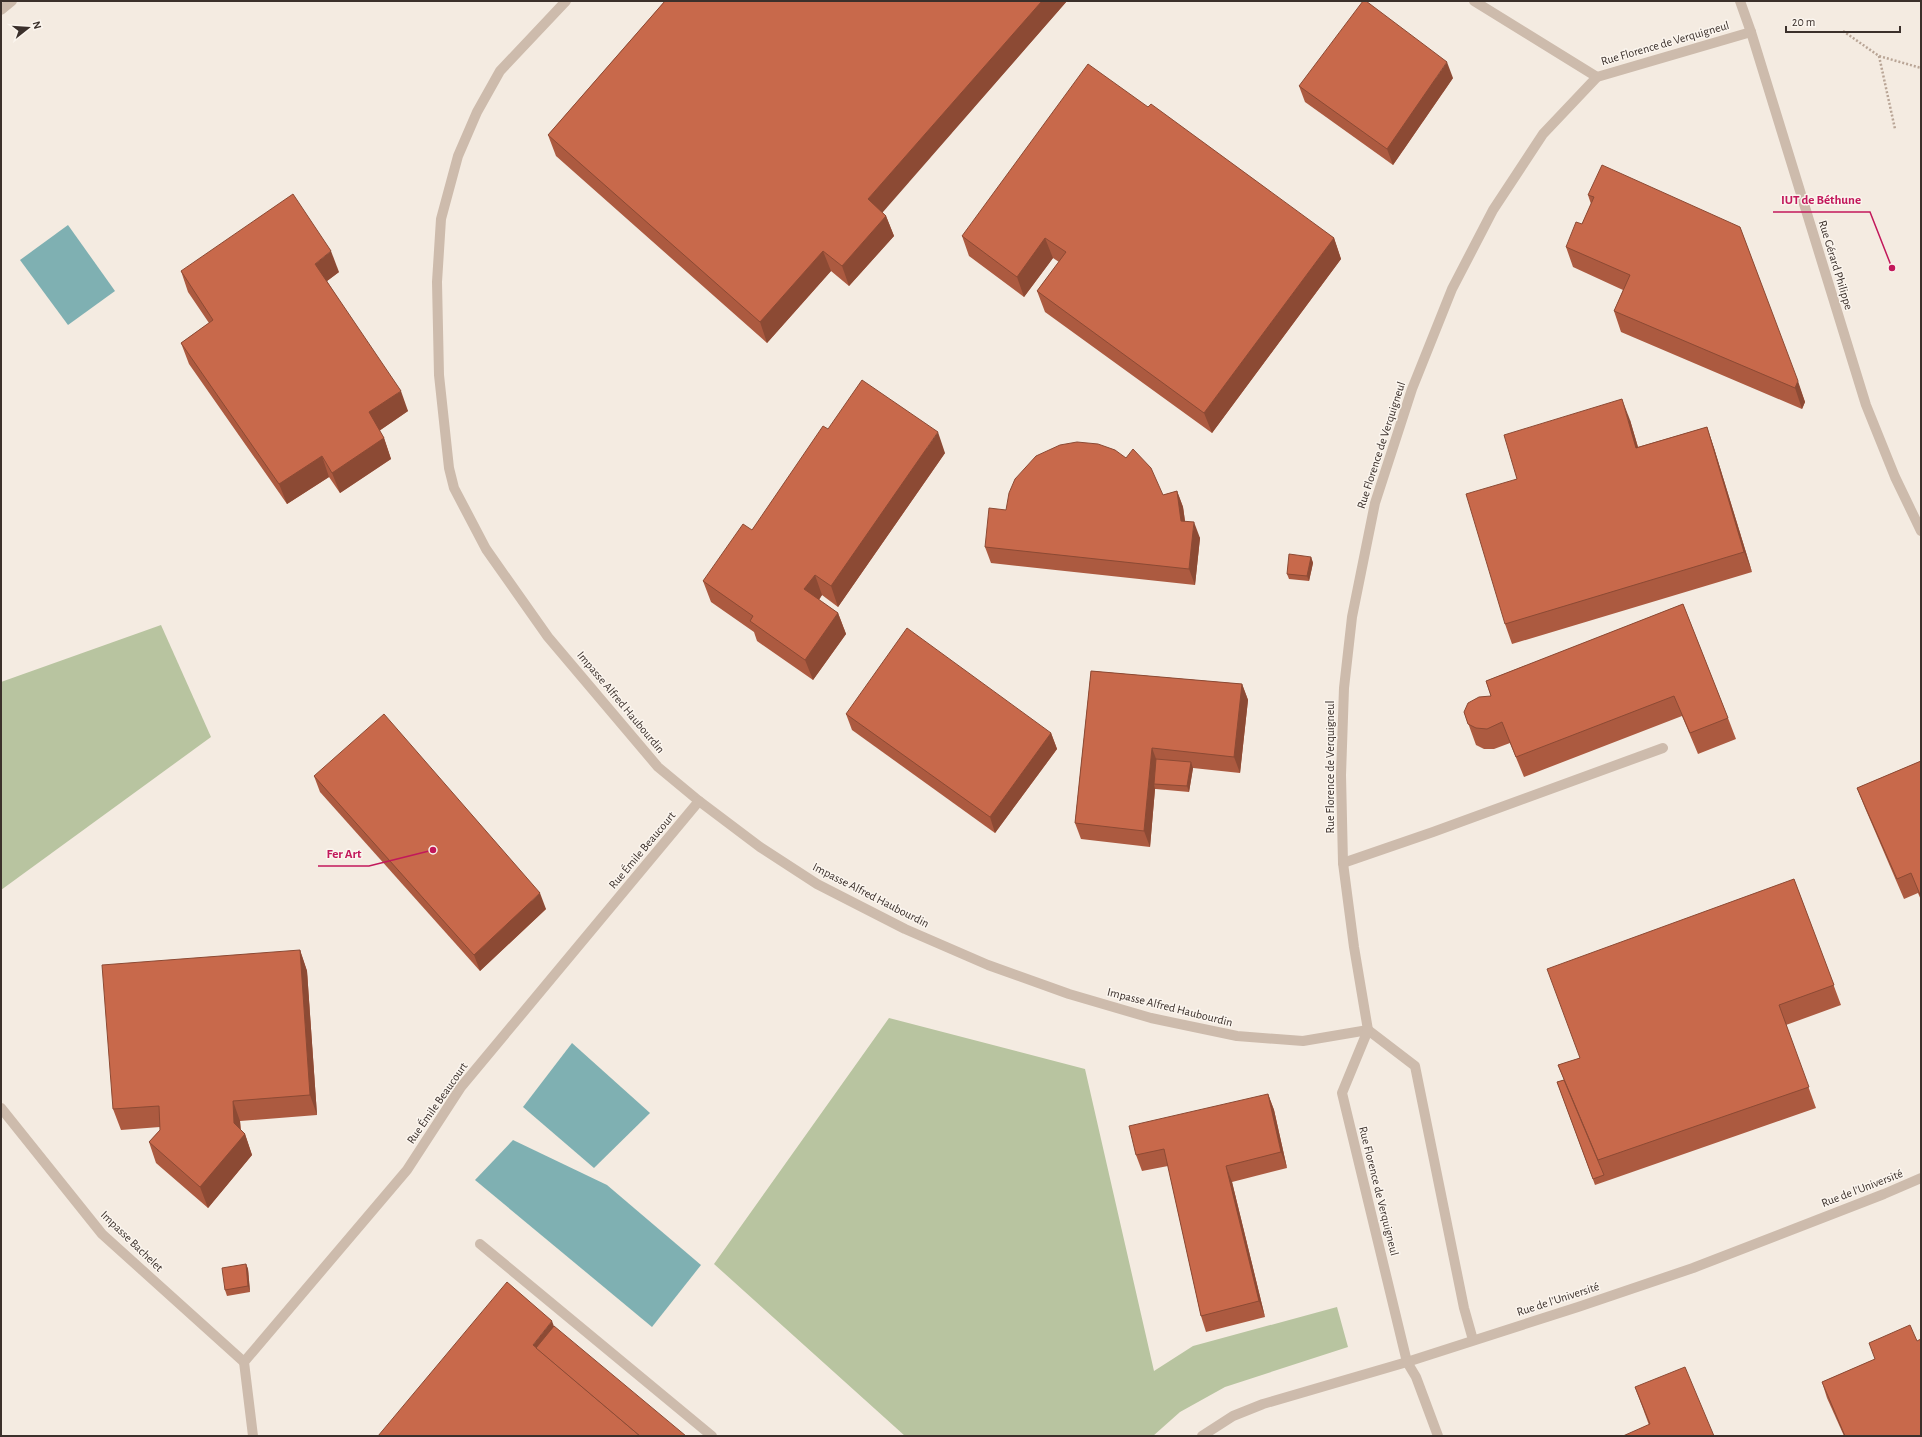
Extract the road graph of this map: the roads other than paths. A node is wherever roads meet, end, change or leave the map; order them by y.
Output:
1 (12, 1) edge
2 (566, 1) edge
3 (1474, 1) edge
4 (1740, 1) edge
5 (1, 10) edge
6 (1751, 32) junction
7 (1597, 77) junction
8 (1921, 531) edge
9 (1663, 748) dead end
10 (700, 801) junction
11 (1343, 863) junction
12 (1368, 1030) junction
13 (1, 1108) edge
14 (1921, 1178) edge
15 (480, 1244) dead end
16 (1473, 1340) junction
17 (244, 1362) junction
18 (1407, 1362) junction
19 (253, 1436) edge
20 (712, 1436) edge
21 (1202, 1436) edge
22 (1438, 1436) edge

1 - 5 street
2 - 10 street, Impasse Alfred Haubourdin
3 - 7 street
4 - 6 street, Rue Gérard Philippe
6 - 7 street, Rue Florence de Verquigneul
6 - 8 street, Rue Gérard Philippe
7 - 11 street, Rue Florence de Verquigneul
9 - 11 street
10 - 12 street, Impasse Alfred Haubourdin
10 - 17 street, Rue Émile Beaucourt
11 - 12 street, Rue Florence de Verquigneul
12 - 16 street
12 - 18 street, Rue Florence de Verquigneul
13 - 17 street, Impasse Bachelet
14 - 16 street, Rue de l'Université
15 - 20 street
16 - 18 street, Rue de l'Université
17 - 19 street
18 - 21 street, Rue de l'Université
18 - 22 street, Rue Florence de Verquigneul

